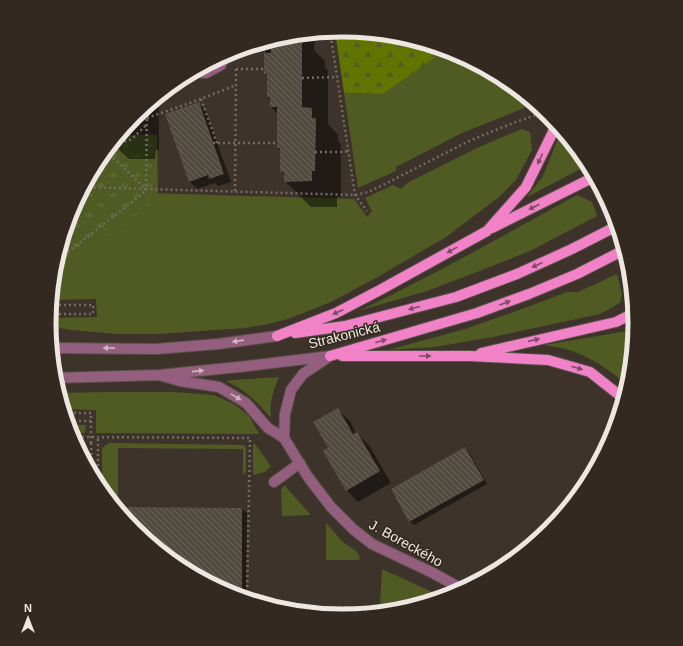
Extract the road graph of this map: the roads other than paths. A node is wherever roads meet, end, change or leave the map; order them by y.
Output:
1 (222, 63) edge
2 (203, 73) edge
3 (553, 130) edge
4 (589, 180) edge
5 (611, 229) edge
6 (487, 231) junction
7 (619, 253) edge
8 (628, 316) edge
9 (277, 336) junction
10 (57, 348) edge
11 (330, 356) junction
12 (469, 356) junction
13 (159, 375) junction
14 (61, 378) edge
15 (619, 394) edge
16 (284, 438) junction
17 (300, 463) junction
18 (274, 482) dead end
19 (455, 585) edge

1 - 2 street
3 -> 6 main road
4 -> 6 main road
5 -> 9 main road, Strakonická
6 -> 9 main road
11 -> 7 main road, Strakonická
12 -> 8 main road
9 -> 10 street, Strakonická
11 -> 12 main road
13 -> 11 street, Strakonická
11 - 16 street
12 -> 15 main road
13 - 14 street, Strakonická
13 -> 16 street, J. Boreckého
16 - 17 street, J. Boreckého
17 - 18 street
17 - 19 street, J. Boreckého

